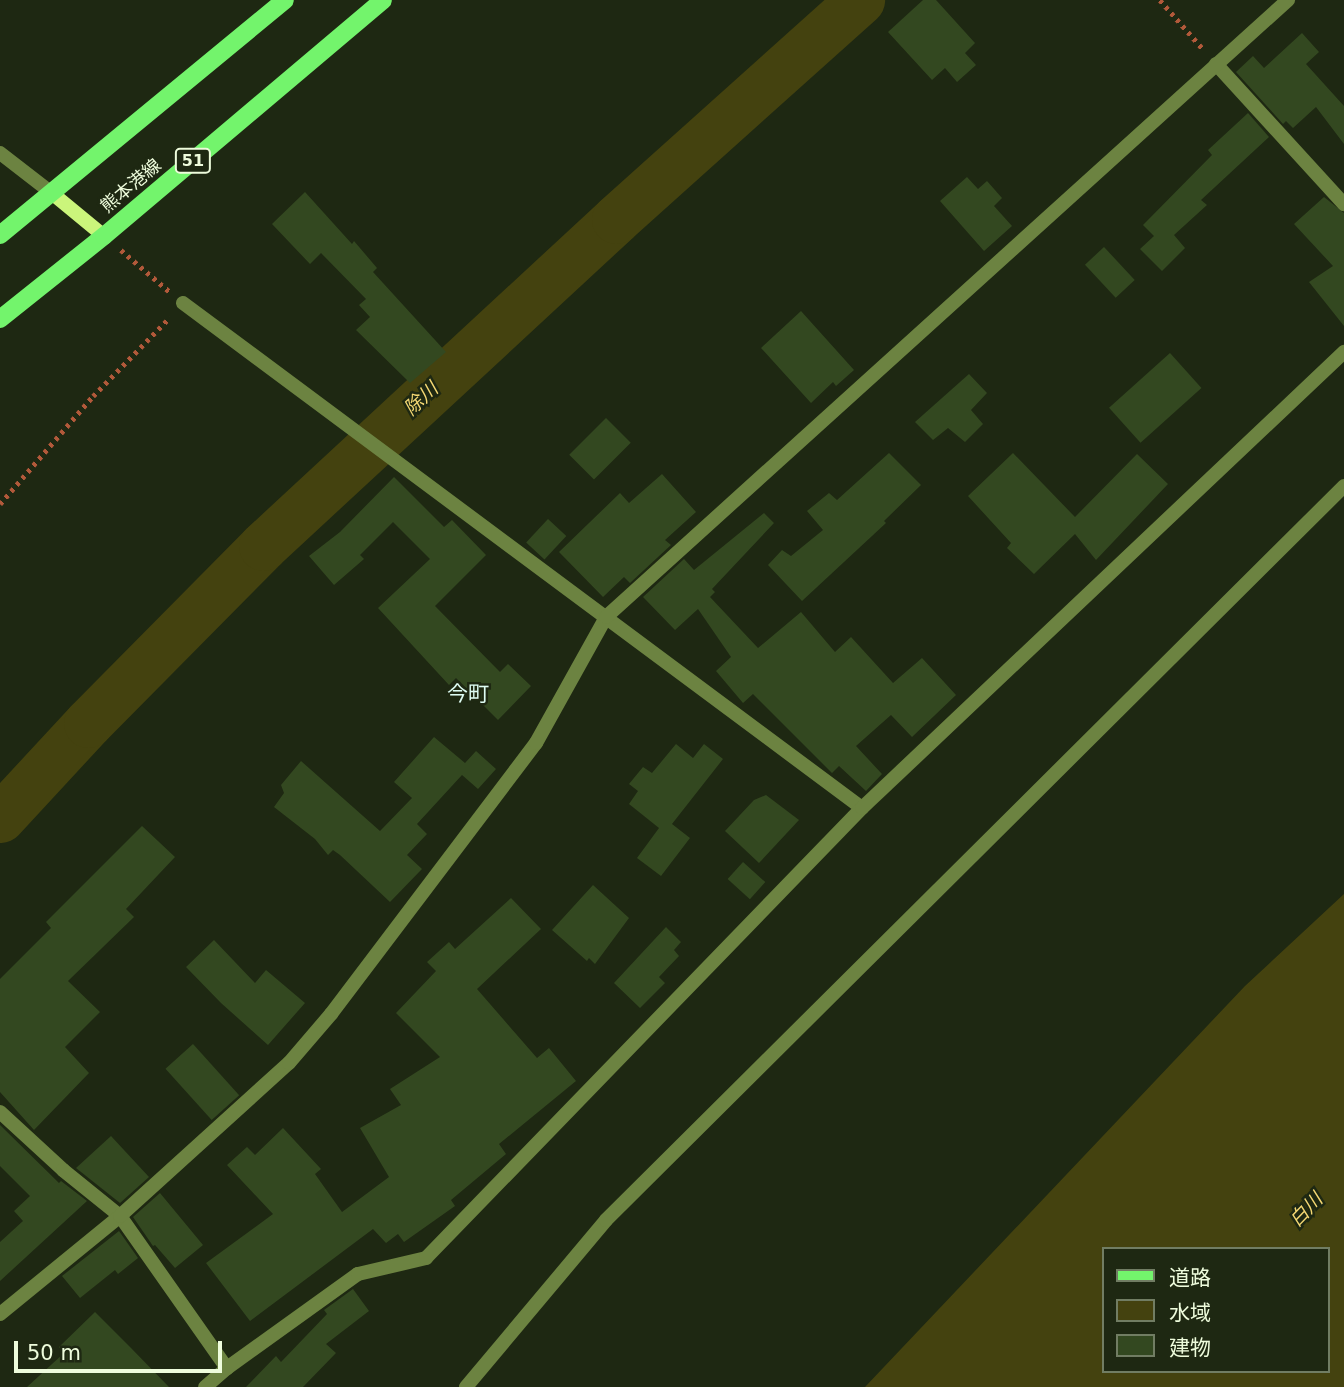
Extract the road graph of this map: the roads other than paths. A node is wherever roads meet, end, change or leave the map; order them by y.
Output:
1 (285, 0) edge
2 (383, 0) edge
3 (1288, 0) edge
4 (1216, 64) junction
5 (0, 153) edge
6 (53, 194) junction
7 (1344, 204) edge
8 (0, 235) edge
9 (104, 236) junction
10 (183, 303) road end
11 (0, 319) edge
12 (1344, 352) edge
13 (1344, 486) edge
14 (606, 617) junction
15 (862, 808) junction
16 (0, 1112) edge
17 (120, 1216) junction
18 (0, 1314) edge
19 (227, 1368) junction
20 (205, 1387) edge
21 (466, 1387) edge

1 - 6 main road
2 - 9 main road, 熊本港線 / 51
3 - 4 street
4 - 7 street
4 - 14 street
5 - 6 street
6 - 8 main road
6 - 9 street
9 - 11 main road, 熊本港線 / 51
10 - 14 street
12 - 15 street
13 - 21 street
14 - 15 street
14 - 17 street
15 - 19 street
16 - 17 street
17 - 18 street
17 - 19 street
19 - 20 street

